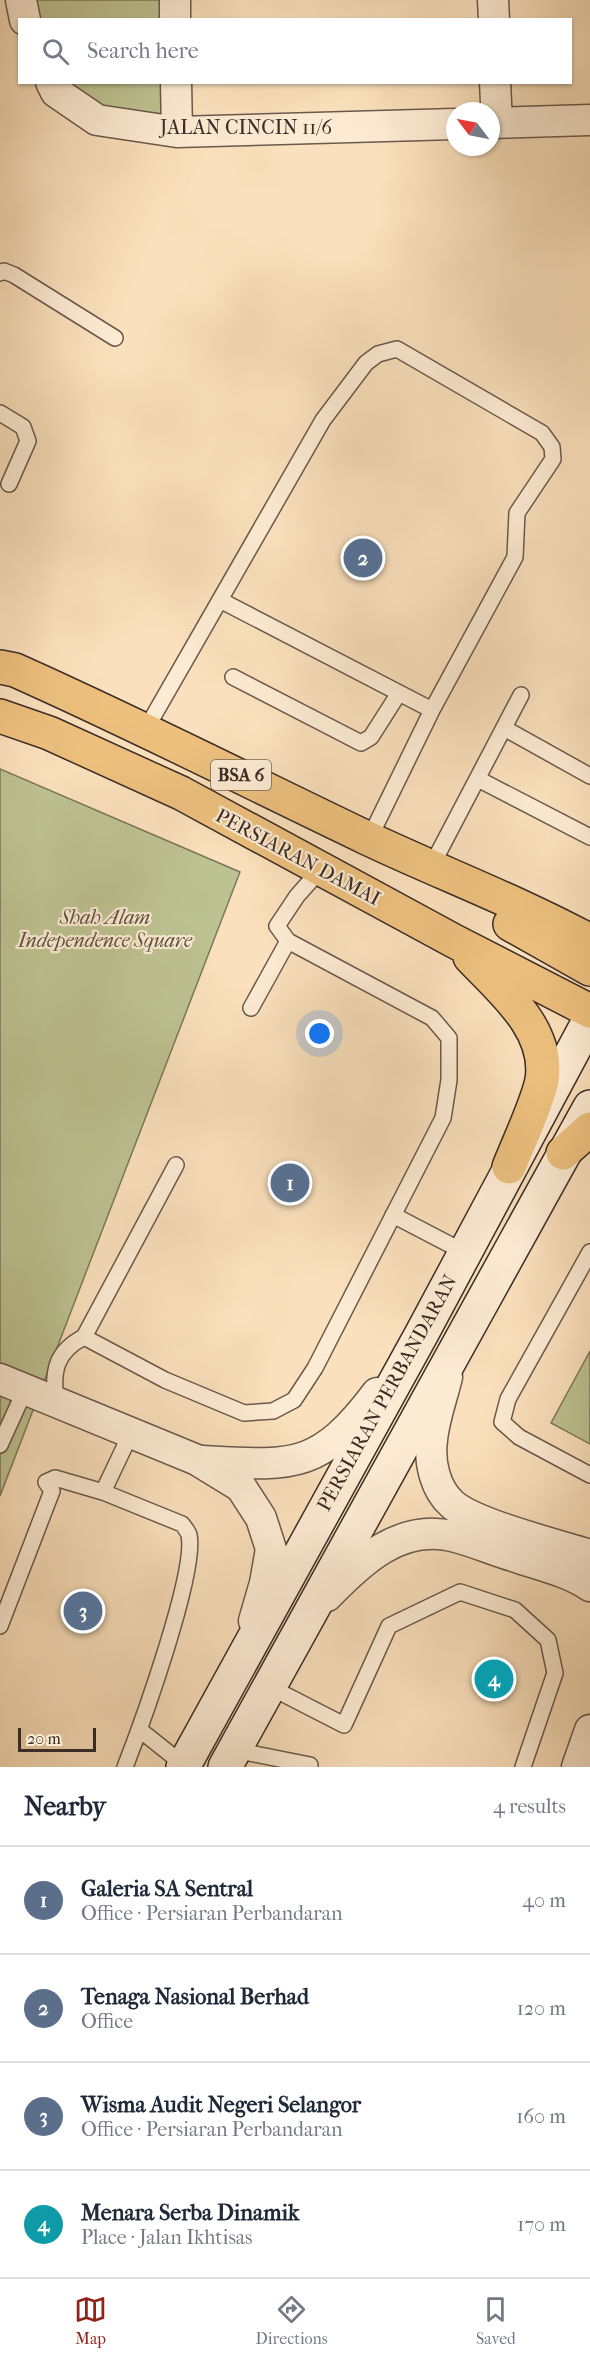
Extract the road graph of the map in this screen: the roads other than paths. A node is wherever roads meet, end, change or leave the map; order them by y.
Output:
1 (21, 0) edge
2 (175, 0) edge
3 (493, 0) edge
4 (25, 18) edge
5 (175, 18) edge
6 (494, 18) edge
7 (52, 84) edge
8 (176, 84) edge
9 (495, 84) edge
10 (495, 102) edge
11 (590, 120) edge
12 (500, 123) edge
13 (446, 124) edge
14 (177, 132) junction
15 (0, 273) edge
16 (115, 338) dead end
17 (0, 413) edge
18 (9, 484) dead end
19 (220, 600) junction
20 (0, 667) edge
21 (233, 676) dead end
22 (399, 693) junction
23 (521, 695) dead end
24 (432, 710) junction
25 (0, 716) edge
26 (504, 728) junction
27 (146, 729) junction
28 (590, 776) edge
29 (478, 779) junction
30 (590, 837) edge
31 (369, 839) junction
32 (432, 865) junction
33 (321, 869) junction
34 (479, 889) junction
35 (288, 941) junction
36 (454, 941) junction
37 (590, 941) edge
38 (590, 969) edge
39 (251, 1008) dead end
40 (590, 1011) edge
41 (590, 1019) edge
42 (590, 1107) edge
43 (590, 1129) edge
44 (563, 1153) junction
45 (176, 1165) dead end
46 (509, 1167) junction
47 (393, 1215) junction
48 (464, 1252) junction
49 (590, 1252) edge
50 (421, 1335) junction
51 (84, 1337) junction
52 (454, 1351) junction
53 (13, 1384) edge
54 (57, 1403) junction
55 (131, 1433) junction
56 (0, 1445) edge
57 (197, 1460) junction
58 (590, 1475) edge
59 (103, 1492) junction
60 (590, 1555) edge
61 (590, 1586) edge
62 (309, 1615) junction
63 (0, 1626) edge
64 (242, 1656) junction
65 (268, 1686) junction
66 (140, 1730) junction
67 (590, 1730) edge
68 (230, 1758) edge
69 (183, 1766) edge
70 (312, 1766) edge
71 (125, 1767) edge
72 (524, 1767) edge
73 (578, 1767) edge

1 - 4 street
2 - 5 street
3 - 6 street
7 - 14 street, JALAN CINCIN 11/6
8 - 14 street
9 - 10 street
11 - 12 street
13 - 14 street, JALAN CINCIN 11/6
15 - 16 lane
17 - 18 lane
19 - 22 lane
19 - 24 lane
19 - 27 lane
20 - 27 main road, BSA 6
21 - 22 lane
22 - 24 lane
23 - 26 lane
24 - 31 lane
25 - 33 main road, PERSIARAN DAMAI / BSA 6
26 - 28 lane
26 - 29 lane
27 - 31 main road, BSA 6
29 - 30 lane
29 - 32 lane
31 - 32 main road, BSA 6
32 - 34 main road, BSA 6
33 - 35 lane
33 - 36 main road, PERSIARAN DAMAI / BSA 6
34 - 37 main road, BSA 6
34 - 38 main road
35 - 39 lane
35 - 47 lane
36 - 40 main road, PERSIARAN DAMAI / BSA 6
36 - 46 main road
41 - 46 main road, PERSIARAN PERBANDARAN
42 - 44 main road, PERSIARAN PERBANDARAN
43 - 44 main road
44 - 52 main road, PERSIARAN PERBANDARAN
45 - 51 lane
46 - 48 main road, PERSIARAN PERBANDARAN
47 - 48 lane
47 - 51 lane
48 - 50 main road, PERSIARAN PERBANDARAN
49 - 58 lane
50 - 57 street
50 - 64 main road, PERSIARAN PERBANDARAN
51 - 54 lane
52 - 60 street
52 - 62 main road, PERSIARAN PERBANDARAN
53 - 54 street
53 - 56 lane
54 - 55 street
55 - 57 street
55 - 59 lane
57 - 64 street
59 - 63 lane
59 - 66 lane
61 - 62 street
62 - 65 main road, PERSIARAN PERBANDARAN
64 - 69 main road, PERSIARAN PERBANDARAN
65 - 68 main road, PERSIARAN PERBANDARAN
65 - 72 lane
66 - 69 lane
66 - 71 lane
67 - 73 street
68 - 70 lane

